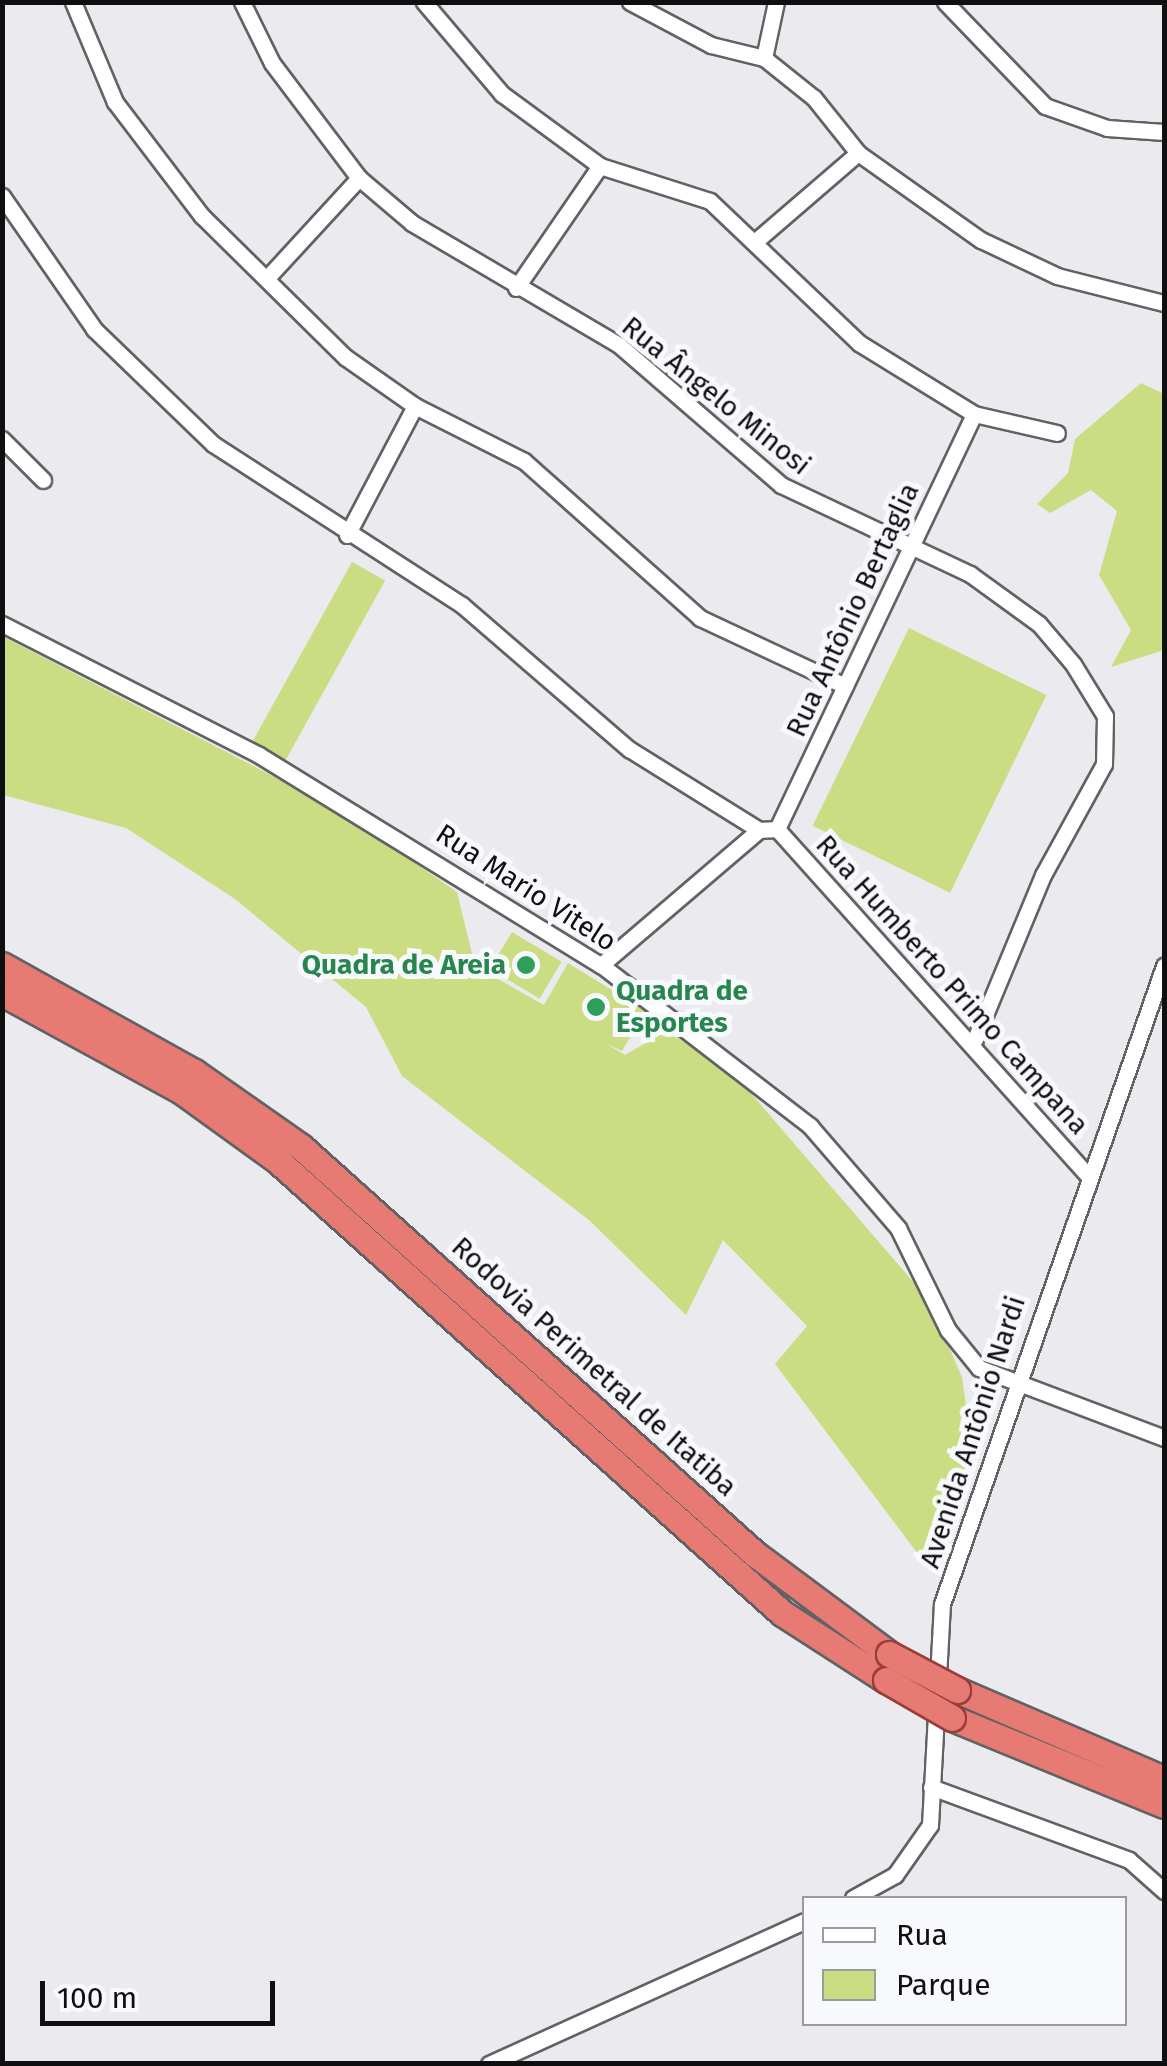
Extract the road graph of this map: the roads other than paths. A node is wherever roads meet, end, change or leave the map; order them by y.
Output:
1 (73, 2) edge
2 (242, 2) edge
3 (424, 2) edge
4 (630, 2) edge
5 (776, 2) edge
6 (945, 2) edge
7 (764, 58) junction
8 (1164, 132) edge
9 (858, 153) junction
10 (600, 166) junction
11 (358, 178) junction
12 (2, 196) edge
13 (758, 240) junction
14 (268, 278) junction
15 (516, 288) junction
16 (1164, 303) edge
17 (414, 406) junction
18 (974, 414) junction
19 (1057, 433) dead end
20 (2, 439) edge
21 (43, 480) dead end
22 (347, 536) junction
23 (910, 550) junction
24 (2, 624) edge
25 (844, 686) junction
26 (777, 829) junction
27 (759, 830) junction
28 (2, 964) edge
29 (601, 965) junction
30 (1164, 966) edge
31 (2, 993) edge
32 (975, 1039) junction
33 (1086, 1173) junction
34 (1014, 1383) junction
35 (1164, 1438) edge
36 (1164, 1780) edge
37 (931, 1787) junction
38 (1164, 1806) edge
39 (1164, 1891) edge
40 (856, 1896) edge
41 (802, 1921) edge
42 (490, 2064) edge

1 - 14 street
2 - 11 street, Rua Ângelo Minosi
3 - 10 street
4 - 7 street
5 - 7 street
6 - 8 street
7 - 9 street
9 - 13 street
9 - 16 street
10 - 13 street
10 - 15 street
11 - 14 street
11 - 15 street, Rua Ângelo Minosi
12 - 22 street
13 - 18 street
14 - 17 street
15 - 23 street, Rua Ângelo Minosi
17 - 22 street
17 - 25 street
18 - 19 street
18 - 23 street, Rua Antônio Bertaglia
20 - 21 street
22 - 27 street
23 - 25 street, Rua Antônio Bertaglia
23 - 32 street, Rua Ângelo Minosi
24 - 29 street, Rua Mario Vitelo
25 - 26 street, Rua Antônio Bertaglia
26 - 27 street, Rua Humberto Primo Campana
26 - 32 street, Rua Humberto Primo Campana
27 - 29 street
28 - 36 highway, Rodovia Perimetral de Itatiba, bridge
29 - 34 street, Rua Mario Vitelo
30 - 33 street, Avenida Antônio Nardi
31 - 38 highway, Rodovia Perimetral de Itatiba, bridge
32 - 33 street, Rua Humberto Primo Campana
33 - 34 street, Avenida Antônio Nardi
34 - 35 street, Rua Mario Vitelo
34 - 37 street, Avenida Antônio Nardi
37 - 39 street
37 - 40 street, Avenida Antônio Nardi
41 - 42 street

